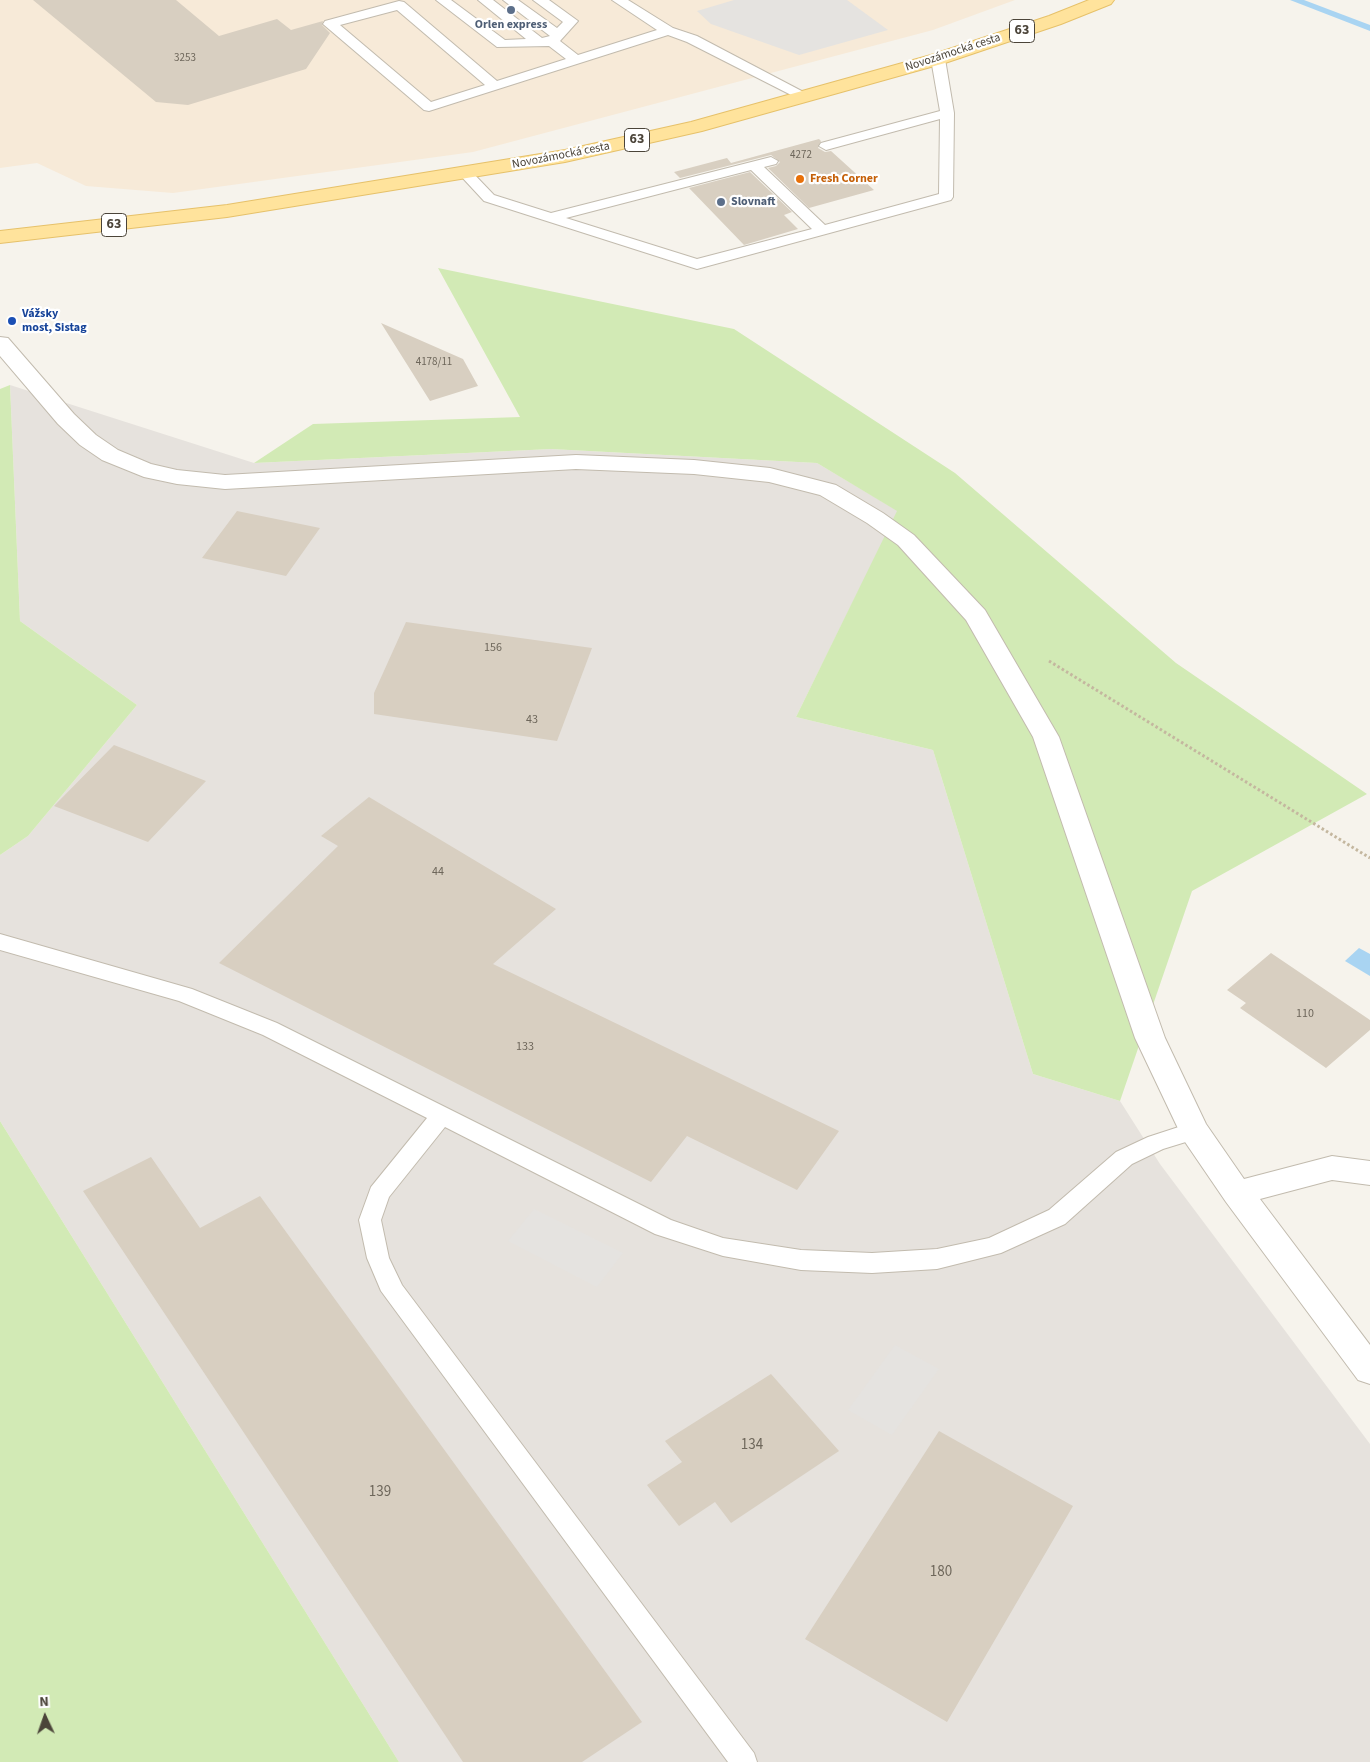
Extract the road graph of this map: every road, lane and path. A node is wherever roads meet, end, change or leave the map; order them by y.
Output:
1 (485, 0) edge
2 (510, 0) edge
3 (540, 0) edge
4 (619, 0) edge
5 (1105, 0) edge
6 (449, 1) edge
7 (668, 31) junction
8 (549, 39) junction
9 (576, 60) junction
10 (938, 60) junction
11 (494, 85) junction
12 (806, 97) junction
13 (947, 113) junction
14 (826, 146) dead end
15 (771, 161) dead end
16 (754, 165) junction
17 (466, 174) junction
18 (548, 218) junction
19 (822, 230) junction
20 (0, 237) edge
21 (0, 343) edge
22 (1043, 657) dead end
23 (1370, 858) edge
24 (0, 942) edge
25 (442, 1115) junction
26 (1194, 1131) junction
27 (1370, 1173) edge
28 (1237, 1193) junction
29 (1370, 1370) edge
30 (744, 1762) edge

1 - 8 lane
2 - 8 lane
3 - 8 lane
4 - 7 lane
5 - 10 main road, Novozámocká cesta / 63
6 - 8 lane
7 - 9 lane
7 - 12 lane
8 - 9 lane
9 - 11 lane
10 - 12 main road, Novozámocká cesta / 63
10 - 13 lane
11 - 11 lane
12 - 17 main road, Novozámocká cesta / 63
13 - 14 lane
13 - 19 lane
15 - 16 lane
16 - 18 lane
16 - 19 lane
17 - 18 lane
17 - 20 main road, Novozámocká cesta / 63
18 - 19 lane
21 - 26 street
22 - 23 path
24 - 25 lane
25 - 26 lane
25 - 30 lane
26 - 28 street
27 - 28 street
28 - 29 street

